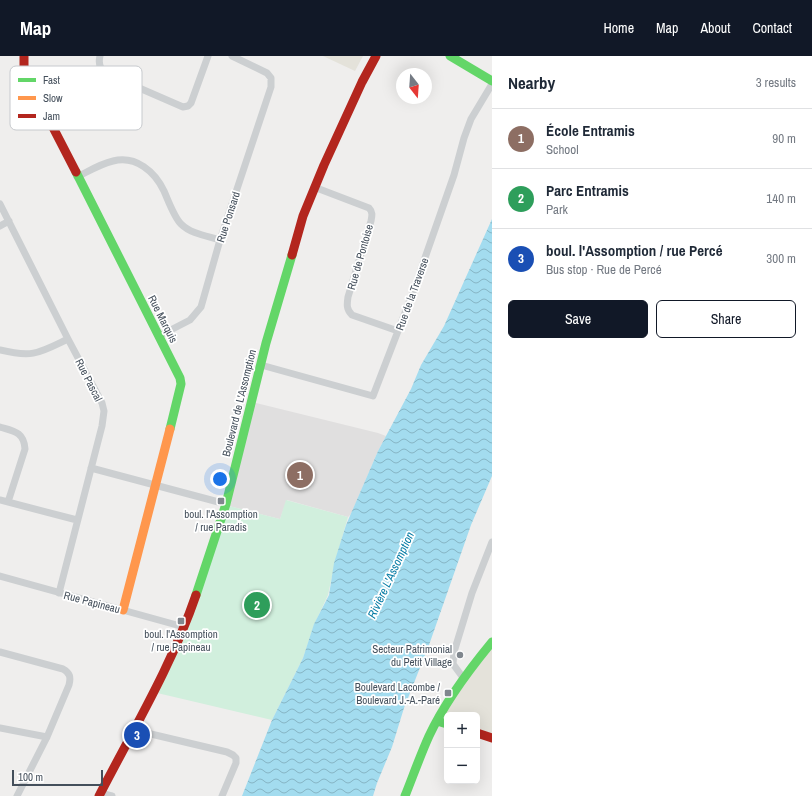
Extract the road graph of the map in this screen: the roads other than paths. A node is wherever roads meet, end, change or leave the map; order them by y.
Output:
1 (208, 56) edge
2 (232, 56) edge
3 (376, 56) edge
4 (450, 56) edge
5 (492, 81) edge
6 (492, 84) edge
7 (142, 89) edge
8 (54, 130) edge
9 (77, 177) junction
10 (314, 187) junction
11 (0, 204) edge
12 (9, 221) junction
13 (0, 226) edge
14 (220, 240) junction
15 (398, 331) junction
16 (159, 336) junction
17 (68, 339) junction
18 (0, 350) edge
19 (261, 365) junction
20 (0, 427) edge
21 (91, 468) junction
22 (156, 486) junction
23 (0, 500) edge
24 (8, 502) junction
25 (226, 504) junction
26 (77, 520) junction
27 (492, 542) edge
28 (0, 576) edge
29 (59, 593) junction
30 (123, 610) junction
31 (184, 627) junction
32 (492, 642) edge
33 (0, 652) edge
34 (464, 678) junction
35 (438, 721) junction
36 (444, 723) edge
37 (0, 728) edge
38 (134, 730) junction
39 (480, 734) edge
40 (47, 737) junction
41 (492, 738) edge
42 (100, 795) edge
43 (17, 796) edge
44 (112, 796) edge
45 (222, 796) edge
46 (405, 796) edge

1 - 7 street
2 - 14 street, Rue Ponsard
3 - 10 street, Boulevard de L'Assomption
4 - 5 street
6 - 15 street, Rue de la Traverse
8 - 9 street, Rue Marquis
9 - 14 street
9 - 16 street, Rue Marquis
10 - 15 street, Rue de Pontoise
10 - 19 street, Boulevard de L'Assomption
11 - 12 street, Rue Pascal
12 - 13 street
12 - 17 street, Rue Pascal
14 - 16 street, Rue Ponsard
15 - 19 street, Rue de la Traverse
16 - 22 street, Rue Marquis
17 - 18 street
17 - 21 street, Rue Pascal
19 - 25 street, Boulevard de L'Assomption
20 - 24 street
21 - 22 street
21 - 26 street, Rue Pascal
22 - 25 street
22 - 30 street, Rue Marquis
23 - 24 street
24 - 26 street
25 - 31 street, Boulevard de L'Assomption
26 - 29 street, Rue Pascal
27 - 34 street
28 - 29 street, Rue Papineau
29 - 30 street, Rue Papineau
30 - 31 street, Rue Papineau
31 - 38 street, Boulevard de L'Assomption
32 - 34 street
33 - 40 street
34 - 35 street
35 - 36 street
35 - 46 street
37 - 40 street
38 - 42 street, Boulevard de L'Assomption
38 - 45 street
39 - 41 street
40 - 43 street
42 - 44 street

